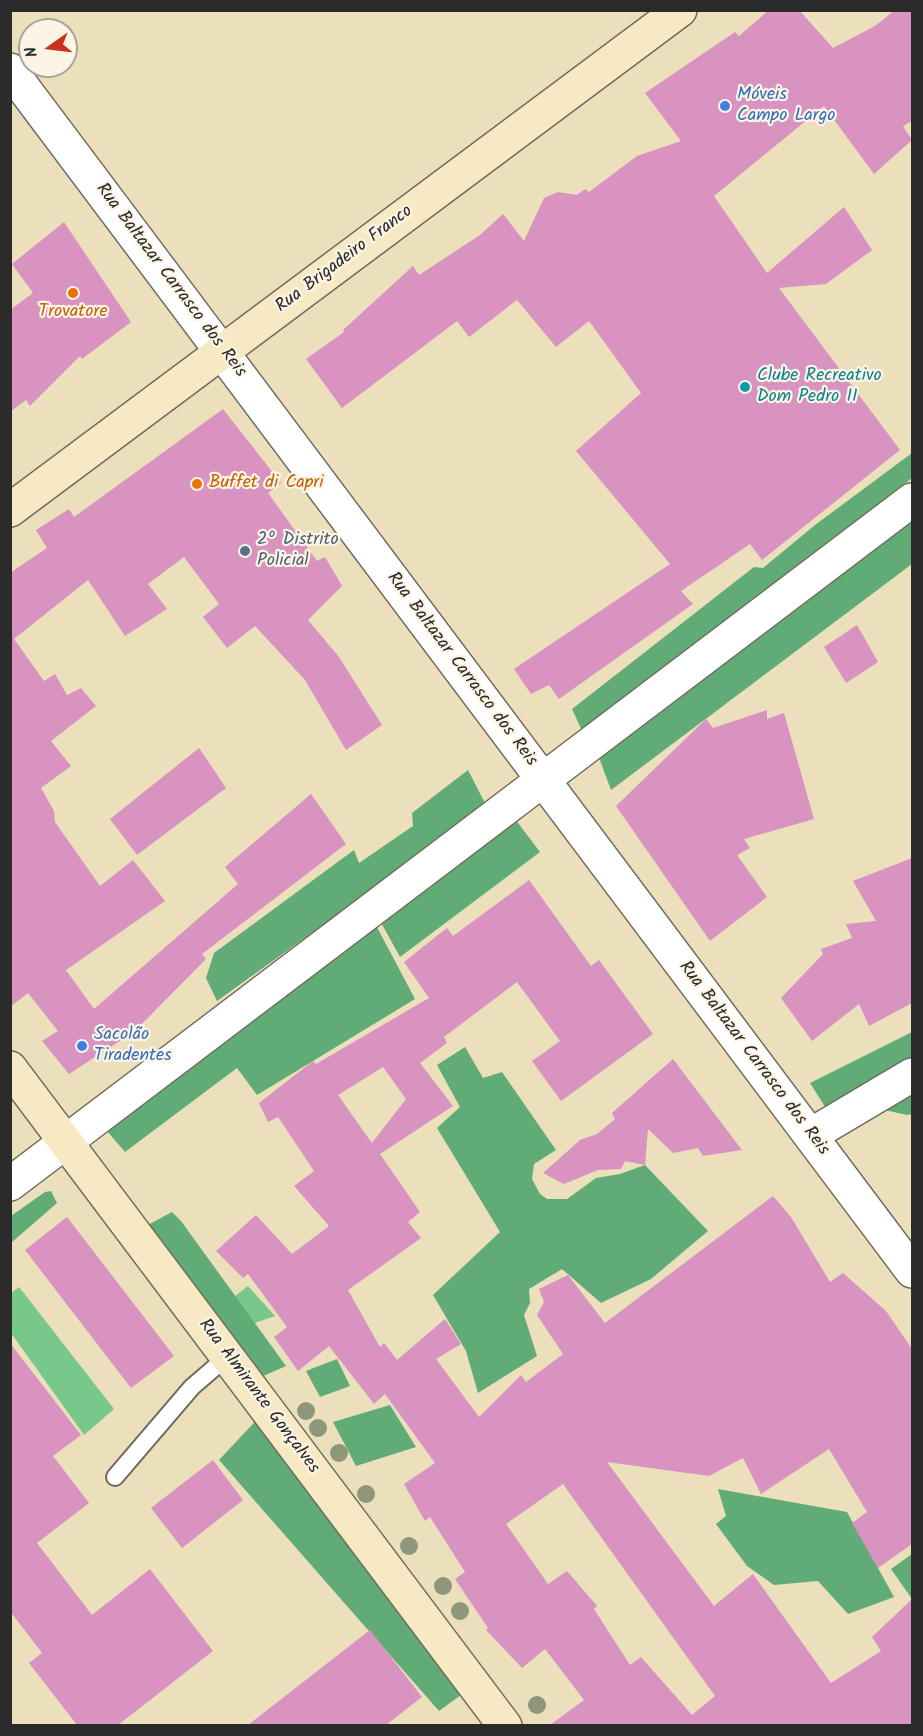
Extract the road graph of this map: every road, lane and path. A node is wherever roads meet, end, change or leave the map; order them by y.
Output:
1 (680, 10) edge
2 (10, 70) edge
3 (222, 352) junction
4 (912, 500) edge
5 (10, 510) edge
6 (544, 780) junction
7 (10, 1068) edge
8 (912, 1075) edge
9 (811, 1135) junction
10 (66, 1142) junction
11 (10, 1184) edge
12 (912, 1271) edge
13 (228, 1356) junction
14 (115, 1477) dead end
15 (505, 1725) edge

1 - 3 main road, Rua Brigadeiro Franco
2 - 3 street, Rua Baltazar Carrasco dos Reis
3 - 5 main road, Rua Brigadeiro Franco
3 - 6 street, Rua Baltazar Carrasco dos Reis
4 - 6 street
6 - 9 street, Rua Baltazar Carrasco dos Reis
6 - 10 street
7 - 10 main road, Rua Almirante Gonçalves
8 - 9 street
9 - 12 street, Rua Baltazar Carrasco dos Reis
10 - 11 street
10 - 13 main road, Rua Almirante Gonçalves
13 - 14 lane
13 - 15 main road, Rua Almirante Gonçalves

